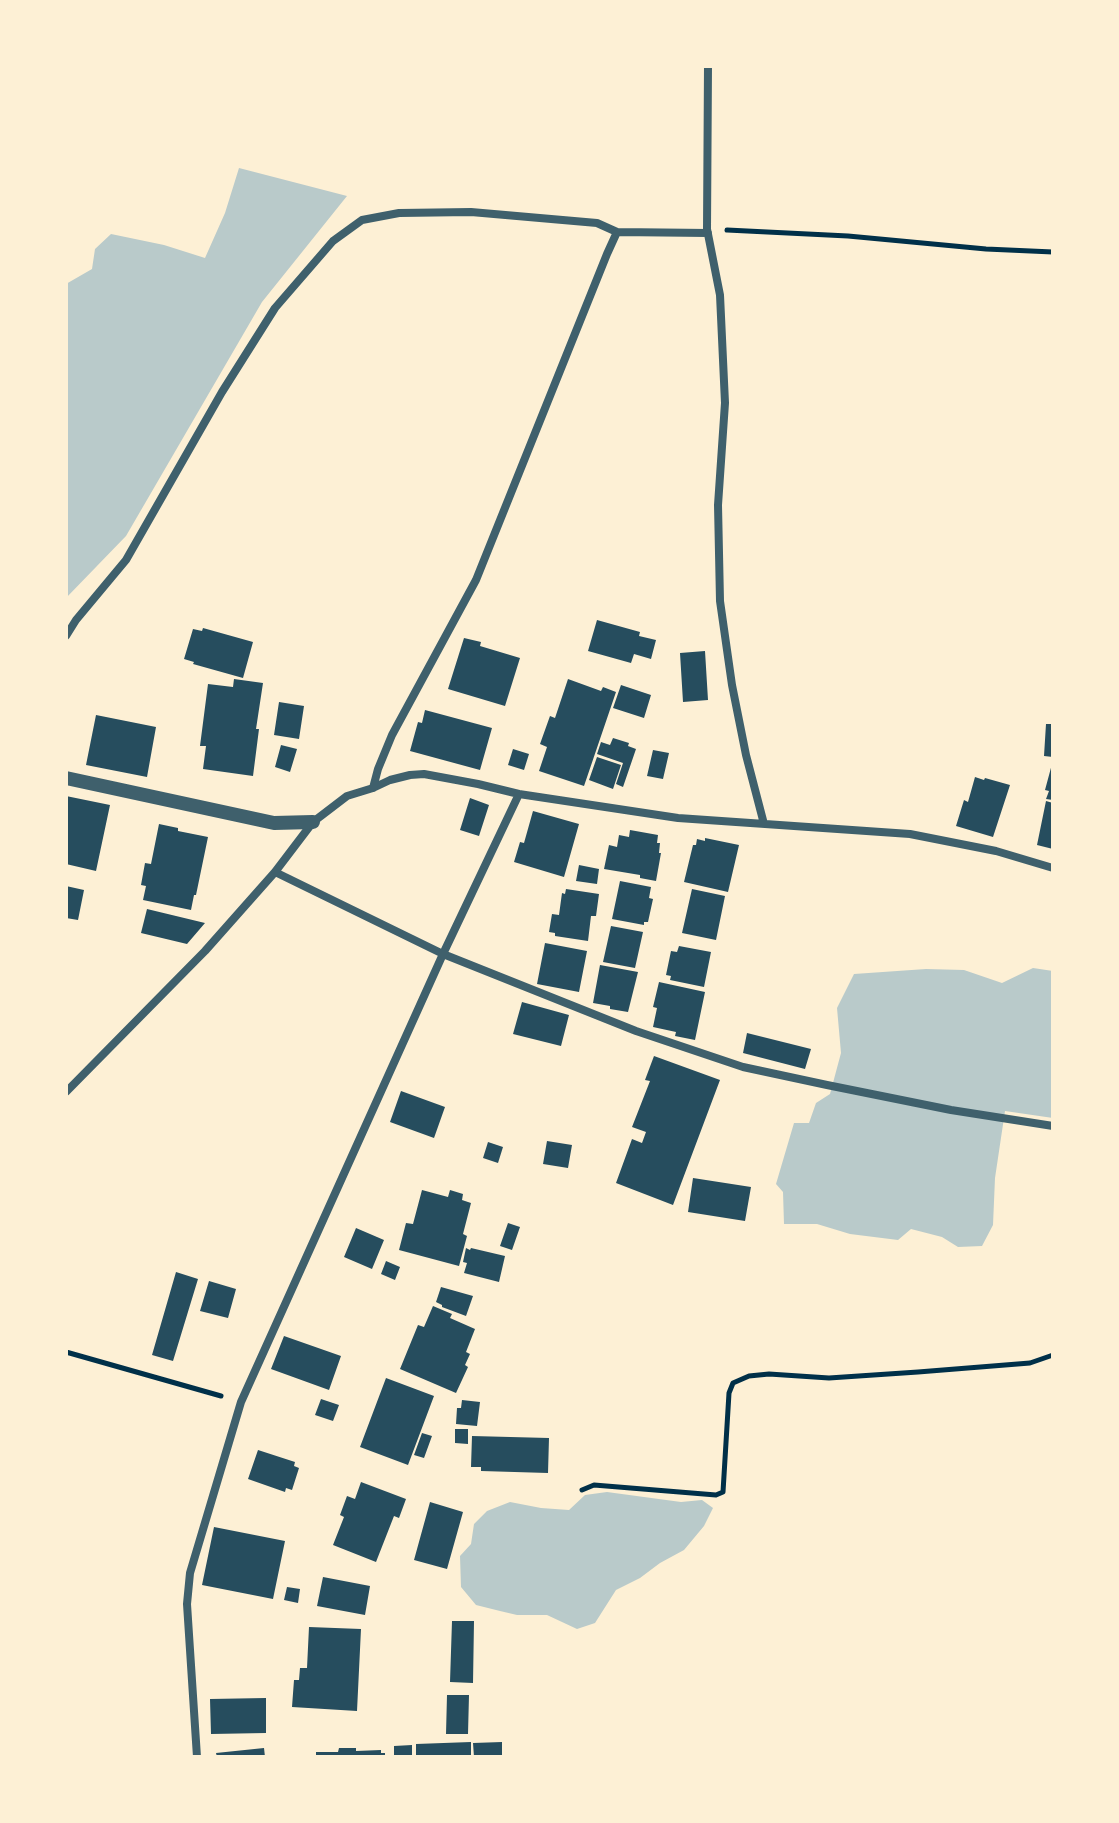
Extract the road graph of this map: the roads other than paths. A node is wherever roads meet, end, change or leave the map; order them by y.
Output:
1 (708, 66) edge
2 (708, 231) junction
3 (617, 232) junction
4 (66, 636) edge
5 (66, 778) edge
6 (373, 788) junction
7 (519, 794) junction
8 (313, 822) junction
9 (764, 824) junction
10 (1053, 868) edge
11 (275, 872) junction
12 (443, 954) junction
13 (66, 1092) edge
14 (1053, 1126) edge
15 (197, 1757) edge

1 - 2 street
2 - 3 street
2 - 9 street
3 - 4 street
3 - 6 street
5 - 8 street
6 - 7 street
6 - 8 street
7 - 9 street
7 - 12 street
8 - 11 street
9 - 10 street
11 - 12 street
11 - 13 street
12 - 14 street
12 - 15 street

